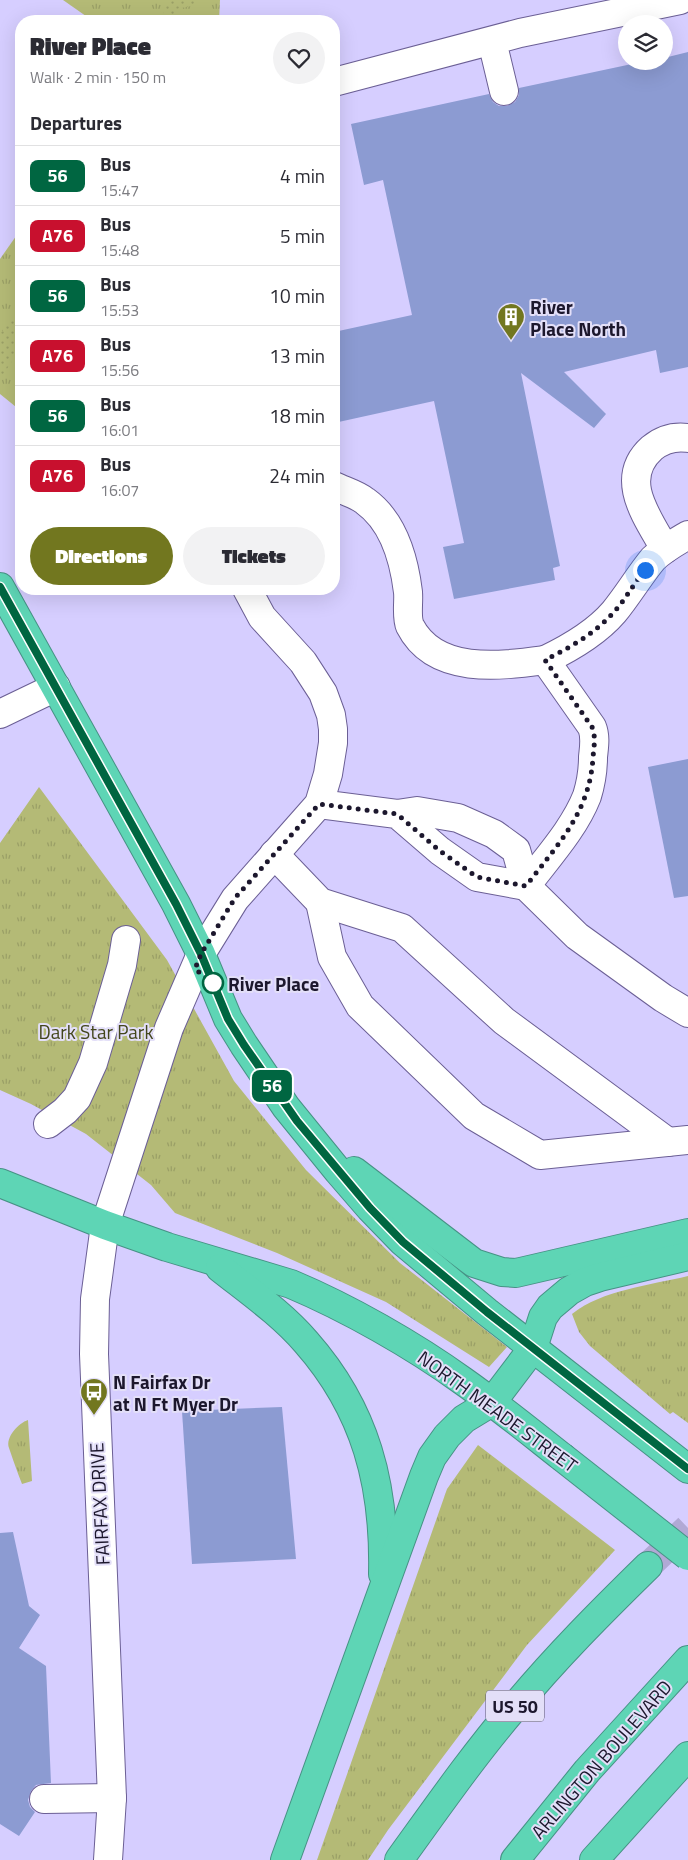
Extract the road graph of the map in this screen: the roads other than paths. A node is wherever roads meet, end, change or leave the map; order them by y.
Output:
1 (680, 0) edge
2 (492, 40) junction
3 (340, 80) edge
4 (504, 91) dead end
5 (688, 438) edge
6 (340, 489) edge
7 (688, 535) edge
8 (665, 549) junction
9 (0, 587) edge
10 (250, 595) edge
11 (545, 660) junction
12 (56, 687) junction
13 (0, 714) edge
14 (319, 804) junction
15 (397, 814) junction
16 (274, 854) junction
17 (526, 886) junction
18 (320, 902) junction
19 (126, 940) dead end
20 (201, 954) junction
21 (688, 1012) edge
22 (48, 1124) dead end
23 (309, 1136) junction
24 (678, 1141) edge
25 (0, 1183) edge
26 (105, 1225) junction
27 (688, 1233) edge
28 (688, 1256) edge
29 (210, 1259) junction
30 (533, 1348) junction
31 (492, 1402) junction
32 (688, 1469) edge
33 (688, 1556) edge
34 (648, 1566) tunnel mouth
35 (382, 1595) junction
36 (688, 1660) edge
37 (688, 1756) edge
38 (44, 1798) dead end
39 (112, 1798) junction
40 (108, 1860) edge
41 (285, 1860) edge
42 (399, 1860) edge
43 (515, 1860) edge
44 (594, 1860) edge

1 - 2 street
2 - 3 street
2 - 4 street
5 - 8 street
6 - 11 street
7 - 8 street
8 - 11 street
9 - 12 highway
10 - 14 street
11 - 17 street
12 - 13 street
12 - 20 highway
14 - 15 street
14 - 16 street, FAIRFAX DRIVE
15 - 17 street
15 - 17 street
16 - 18 street
16 - 20 street, FAIRFAX DRIVE
17 - 21 street
18 - 24 street
18 - 24 street
19 - 22 street
20 - 23 highway
20 - 26 street, FAIRFAX DRIVE
23 - 27 highway
23 - 30 highway
25 - 26 highway, NORTH MEADE STREET
26 - 29 highway, NORTH MEADE STREET
26 - 39 street, FAIRFAX DRIVE
28 - 30 highway
29 - 31 highway, NORTH MEADE STREET
29 - 35 highway
30 - 31 highway
30 - 32 highway
31 - 33 highway, NORTH MEADE STREET, bridge
31 - 35 highway
34 - 42 highway, US 50
35 - 41 highway
36 - 43 highway, ARLINGTON BOULEVARD
37 - 44 highway
38 - 39 street
39 - 40 street, FAIRFAX DRIVE

